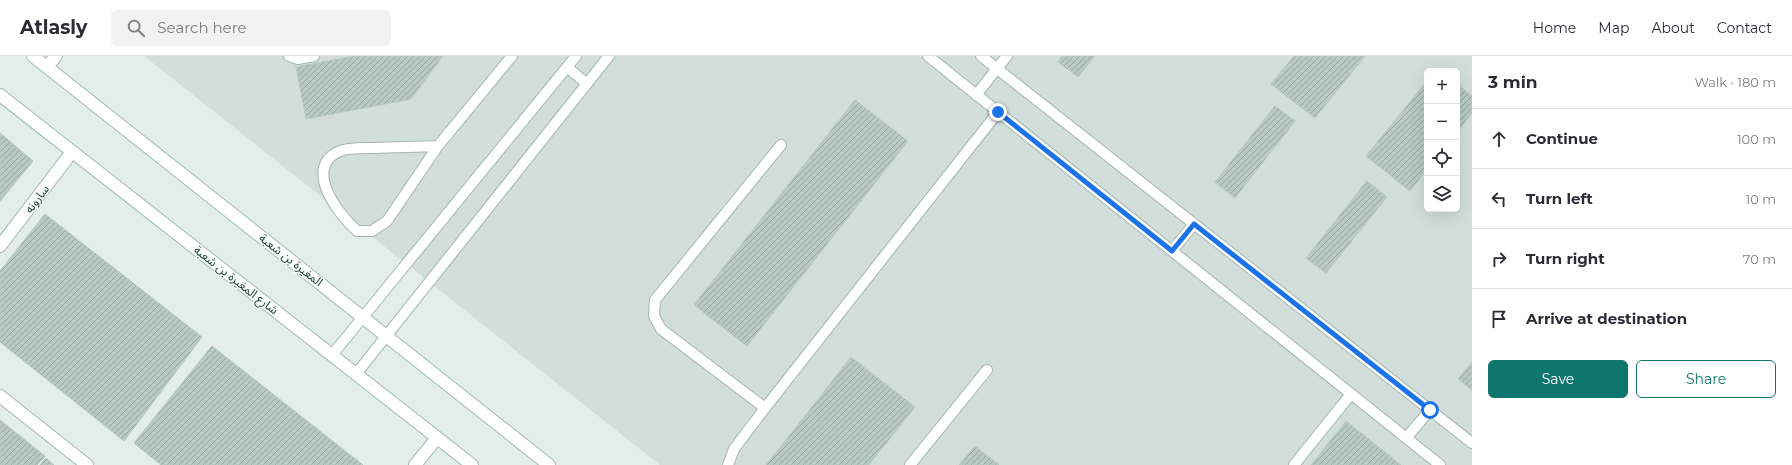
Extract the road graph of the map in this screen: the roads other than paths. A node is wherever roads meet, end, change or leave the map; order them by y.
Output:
1 (33, 56) edge
2 (56, 56) edge
3 (289, 56) edge
4 (314, 56) edge
5 (512, 56) edge
6 (576, 56) edge
7 (609, 56) edge
8 (928, 56) edge
9 (981, 56) edge
10 (1007, 56) edge
11 (47, 67) junction
12 (567, 67) junction
13 (997, 69) junction
14 (587, 84) junction
15 (0, 95) edge
16 (976, 95) junction
17 (998, 112) junction
18 (782, 145) dead end
19 (438, 146) junction
20 (72, 152) junction
21 (1194, 224) junction
22 (0, 246) edge
23 (1172, 251) junction
24 (363, 317) junction
25 (386, 336) junction
26 (332, 355) junction
27 (987, 370) dead end
28 (356, 374) junction
29 (1351, 394) junction
30 (0, 396) edge
31 (765, 408) junction
32 (1430, 410) junction
33 (437, 438) junction
34 (1406, 438) junction
35 (1472, 443) edge
36 (87, 465) edge
37 (415, 465) edge
38 (472, 465) edge
39 (549, 465) edge
40 (728, 465) edge
41 (910, 465) edge
42 (1294, 465) edge
43 (1440, 465) edge

1 - 11 street, المغيرة بن شعبة
2 - 11 street
3 - 4 lane
5 - 19 lane
6 - 12 lane
7 - 14 lane
8 - 16 lane
9 - 13 lane
10 - 13 lane
11 - 24 street, المغيرة بن شعبة
12 - 14 lane
12 - 24 lane
13 - 16 lane
13 - 21 lane
14 - 25 lane
15 - 20 street, شارع المغيرة بن شعبة
16 - 17 lane
17 - 23 lane
17 - 31 lane
18 - 31 lane
19 - 19 lane
20 - 22 street, سارونه
20 - 26 street, شارع المغيرة بن شعبة
21 - 23 lane
21 - 32 lane
23 - 29 lane
24 - 25 street, المغيرة بن شعبة
24 - 26 lane
25 - 28 lane
25 - 39 street, المغيرة بن شعبة
26 - 28 street, شارع المغيرة بن شعبة
27 - 41 lane
28 - 33 street, شارع المغيرة بن شعبة
29 - 34 lane
29 - 42 lane
30 - 36 street
31 - 40 lane
32 - 34 lane
32 - 35 lane
33 - 37 street
33 - 38 street, شارع المغيرة بن شعبة
34 - 43 lane

